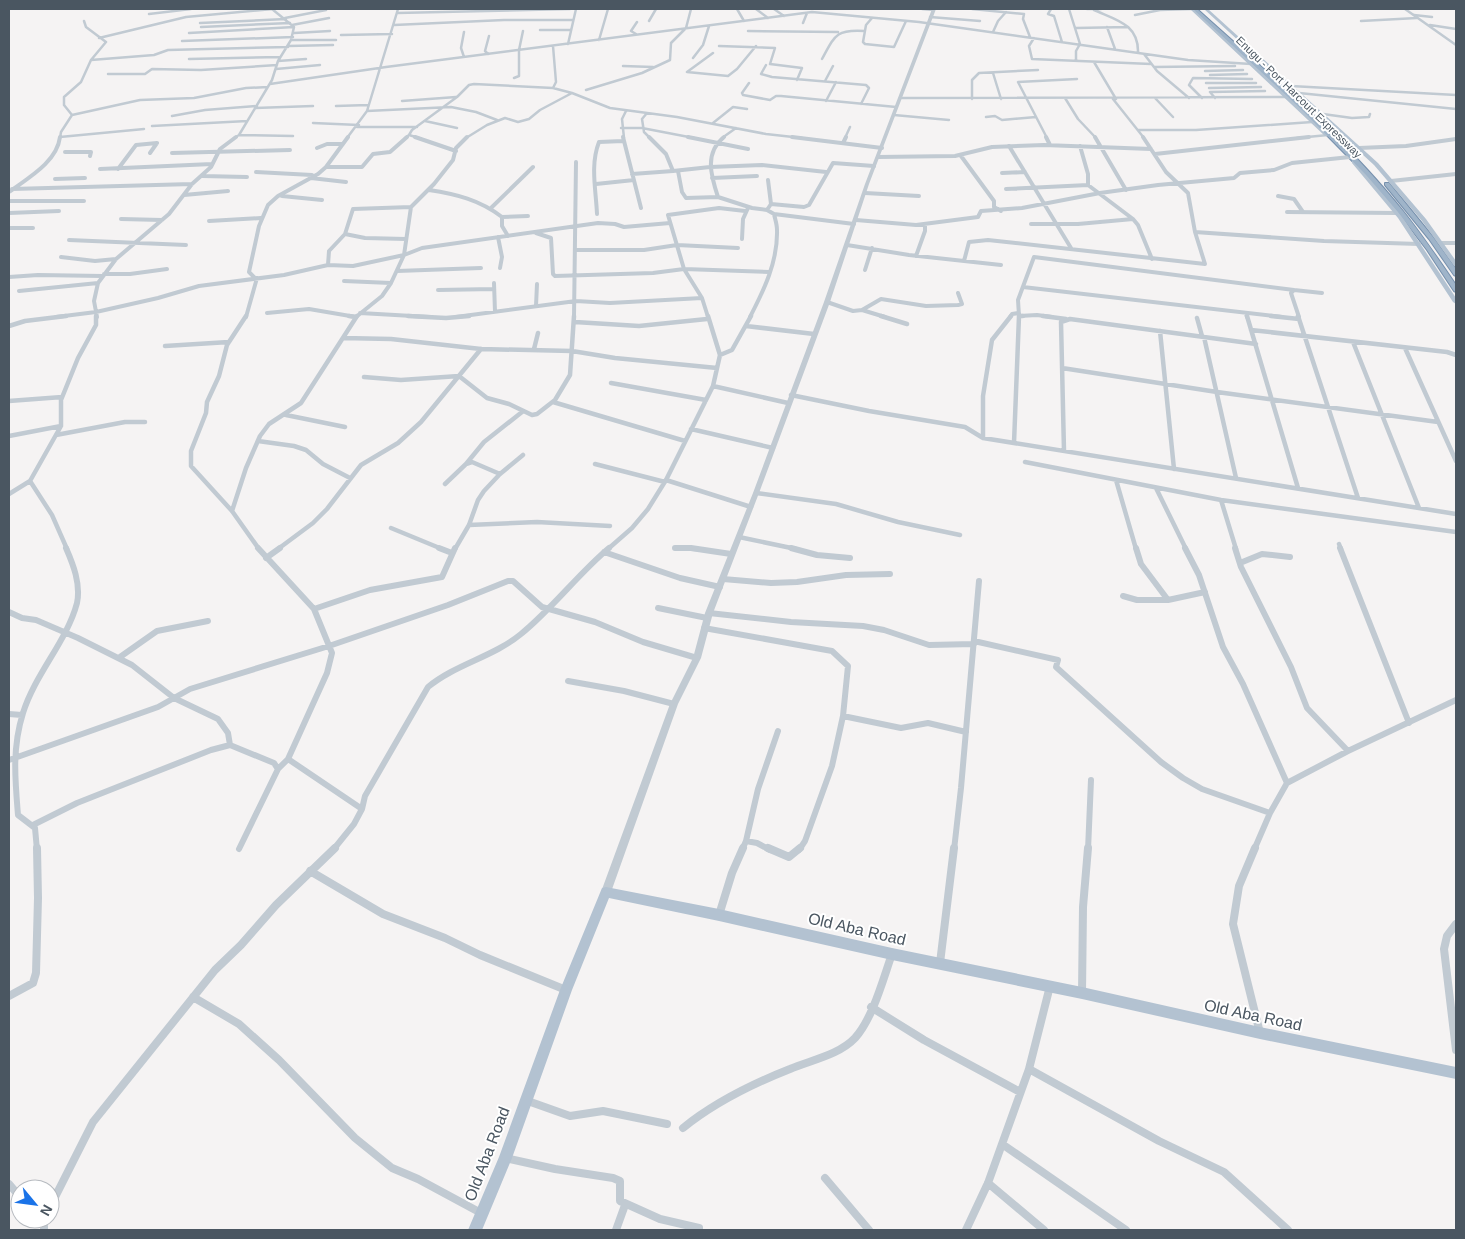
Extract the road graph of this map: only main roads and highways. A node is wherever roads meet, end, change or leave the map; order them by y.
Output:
1 (1193, 9) edge
2 (1201, 9) edge
3 (1206, 9) edge
4 (1456, 264) edge
5 (1456, 274) edge
6 (1452, 288) edge
7 (1456, 302) edge
8 (1456, 1072) edge
9 (475, 1230) edge

1 - 6 main road, Enugu - Port Harcourt Expressway
1 - 6 highway, Enugu - Port Harcourt Expressway
2 - 5 highway, Enugu - Port Harcourt Expressway
3 - 4 main road, Enugu - Port Harcourt Expressway
6 - 7 main road, Enugu - Port Harcourt Expressway
8 - 9 main road, Old Aba Road

